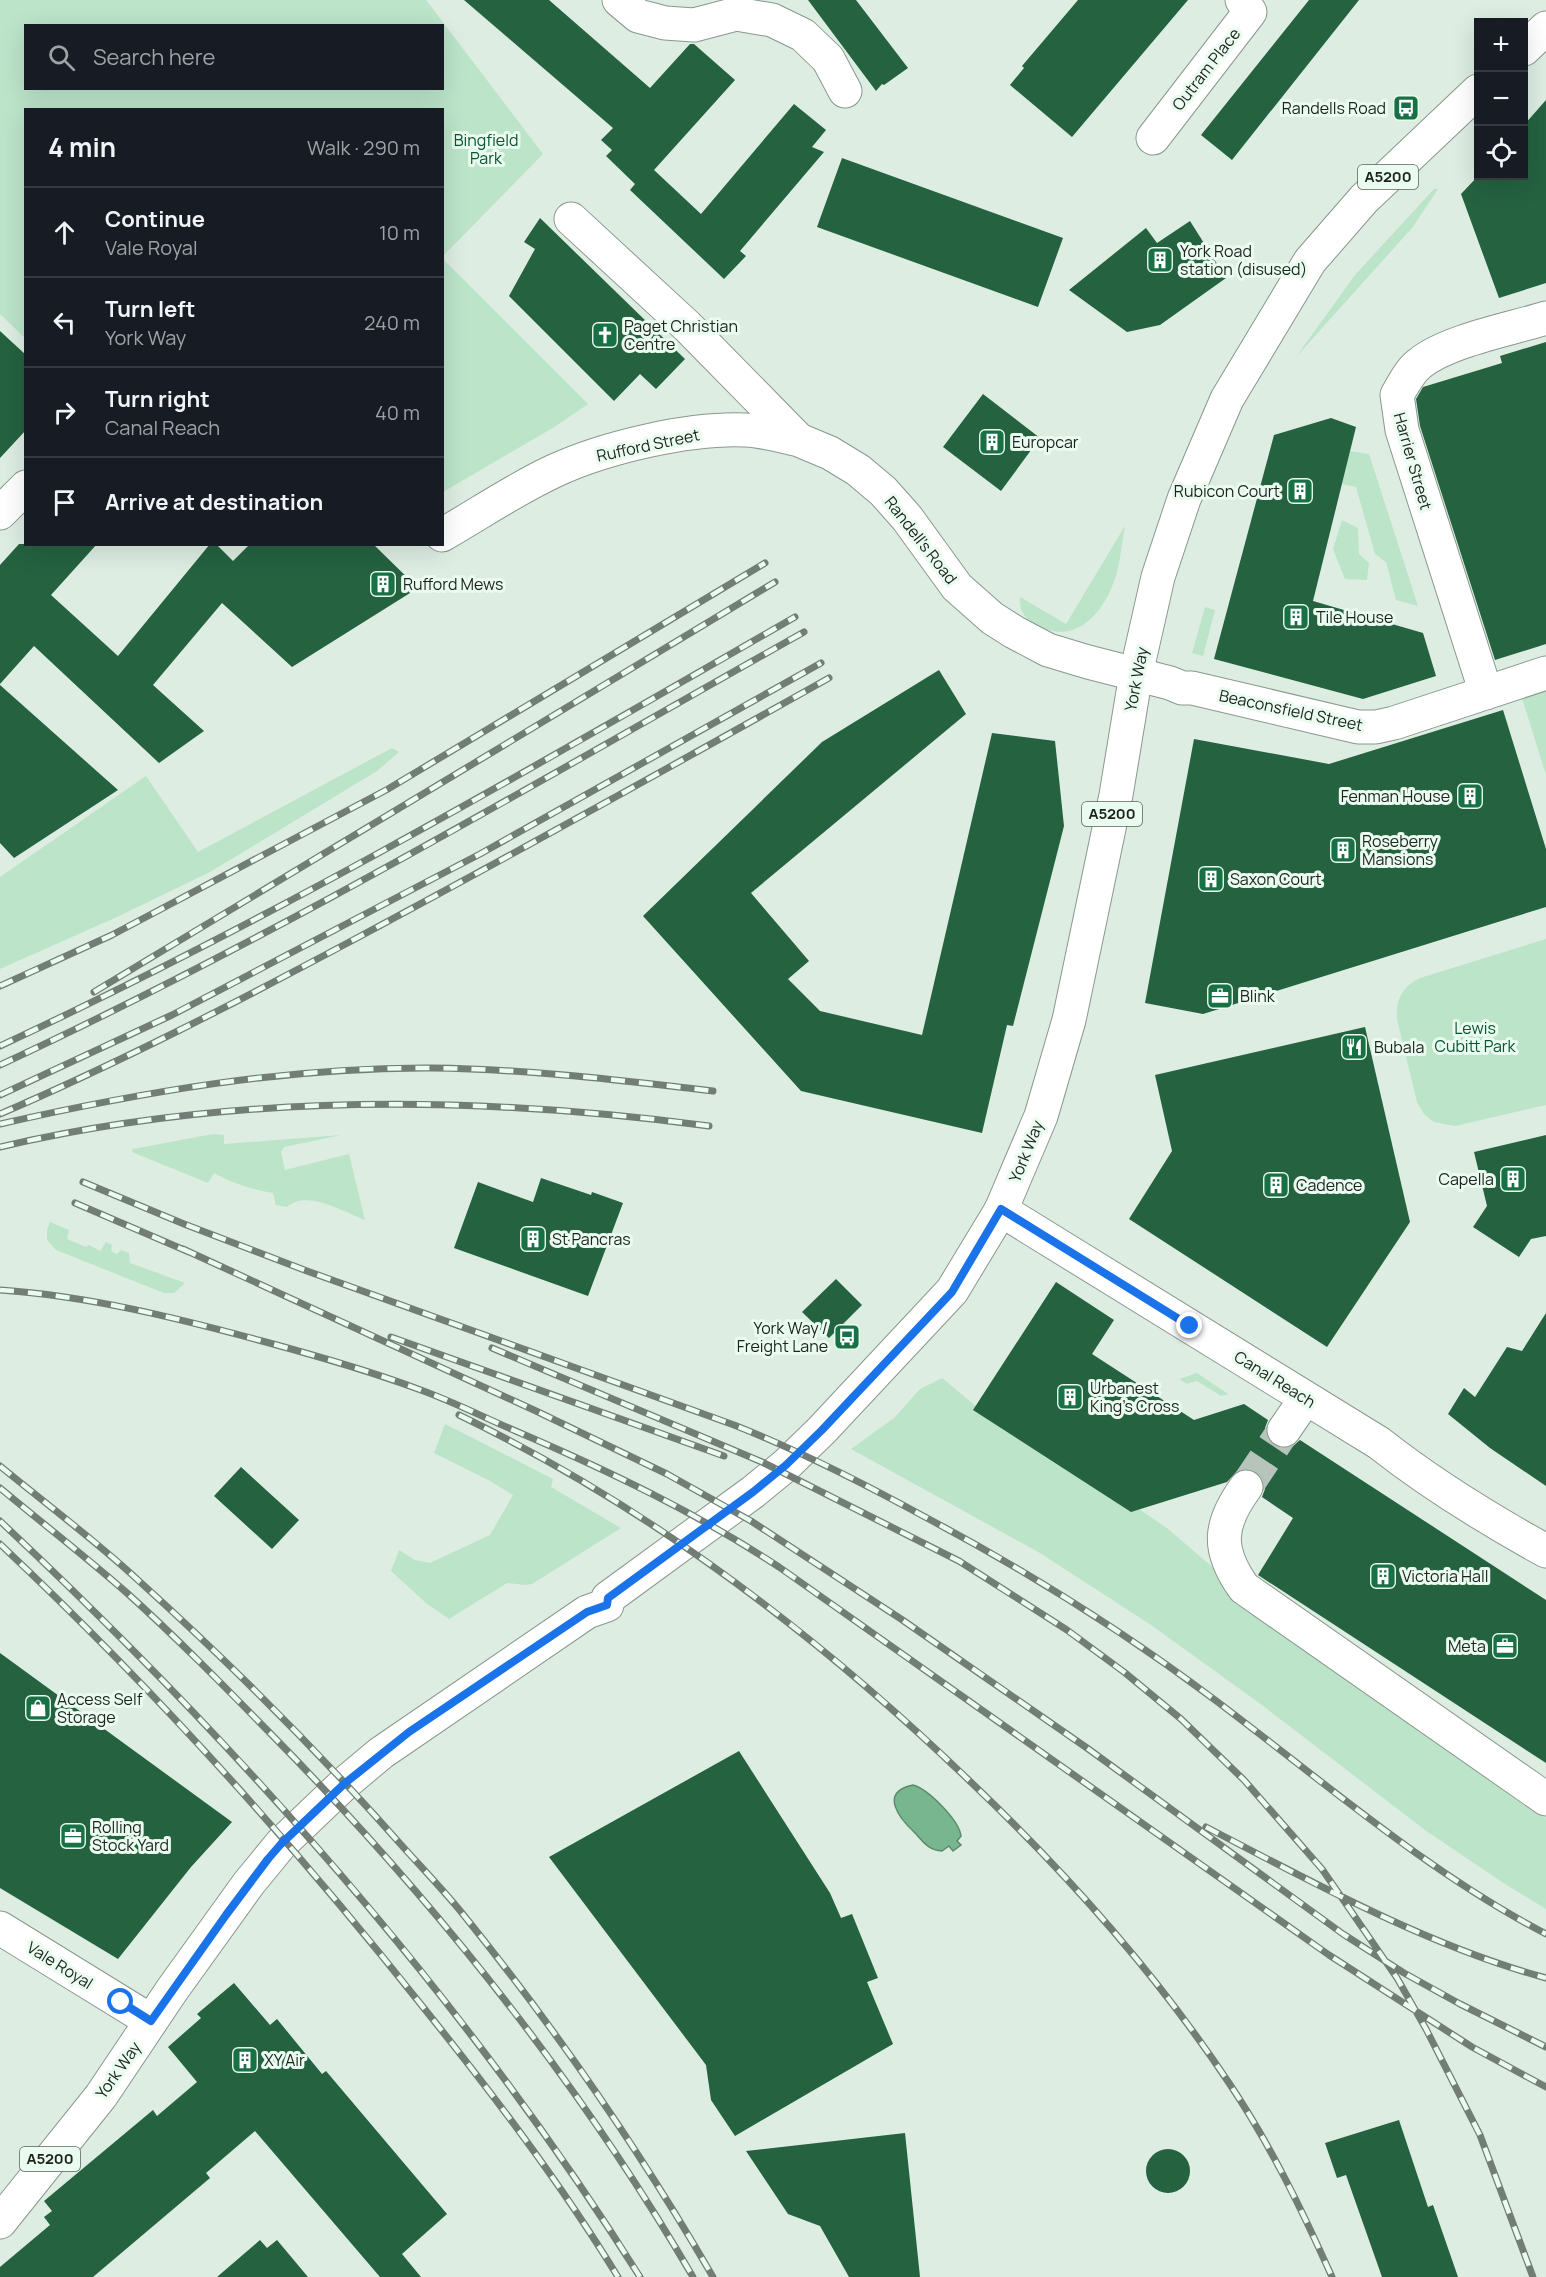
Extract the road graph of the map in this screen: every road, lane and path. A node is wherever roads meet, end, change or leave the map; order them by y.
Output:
1 (619, 0) edge
2 (1242, 0) edge
3 (1546, 28) edge
4 (1528, 45) edge
5 (845, 91) dead end
6 (1474, 96) edge
7 (1153, 138) dead end
8 (571, 219) dead end
9 (1546, 318) edge
10 (799, 440) junction
11 (24, 489) edge
12 (0, 513) edge
13 (444, 534) edge
14 (1546, 673) edge
15 (1136, 674) junction
16 (1486, 693) junction
17 (1001, 1209) junction
18 (1306, 1398) junction
19 (1284, 1430) tunnel mouth
20 (1246, 1486) tunnel mouth
21 (1546, 1551) edge
22 (1546, 1799) edge
23 (0, 1928) edge
24 (151, 2021) junction
25 (0, 2222) edge

1 - 5 street
2 - 7 street, Outram Place
3 - 4 street
6 - 15 street, York Way / A5200
8 - 10 street, Randell's Road
9 - 16 street, Harrier Street
10 - 13 street, Rufford Street
10 - 15 street, Randell's Road
11 - 12 street
14 - 16 street, Beaconsfield Street
15 - 16 street, Beaconsfield Street
15 - 17 street, York Way / A5200
17 - 18 street, Canal Reach
17 - 24 street, York Way / A5200
18 - 19 street
18 - 21 street, Canal Reach
20 - 22 street
23 - 24 street, Vale Royal
24 - 25 street, York Way / A5200

